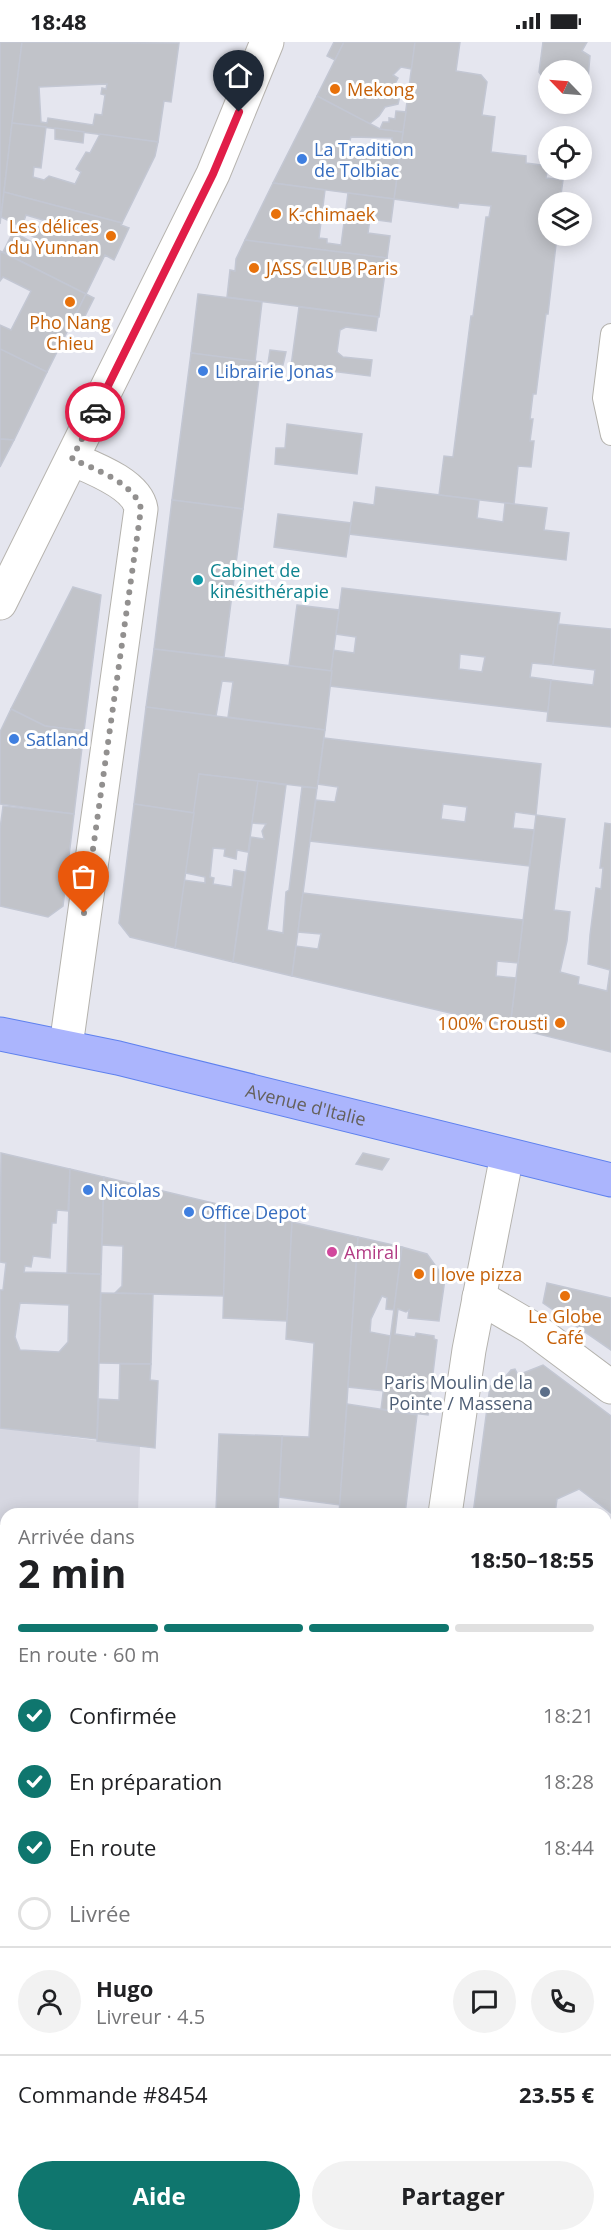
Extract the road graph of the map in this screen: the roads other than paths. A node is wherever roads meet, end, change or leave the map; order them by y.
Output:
1 (267, 42) edge
2 (611, 334) edge
3 (611, 435) edge
4 (72, 459) junction
5 (0, 603) edge
6 (0, 1034) edge
7 (66, 1046) junction
8 (507, 1155) junction
9 (611, 1180) edge
10 (479, 1297) junction
11 (611, 1387) edge
12 (446, 1508) edge

1 - 4 street
2 - 3 lane
4 - 5 street
4 - 7 street
6 - 7 main road, Avenue d'Italie
7 - 8 main road, Avenue d'Italie
8 - 9 main road, Avenue d'Italie
8 - 10 street
10 - 11 street
10 - 12 street

